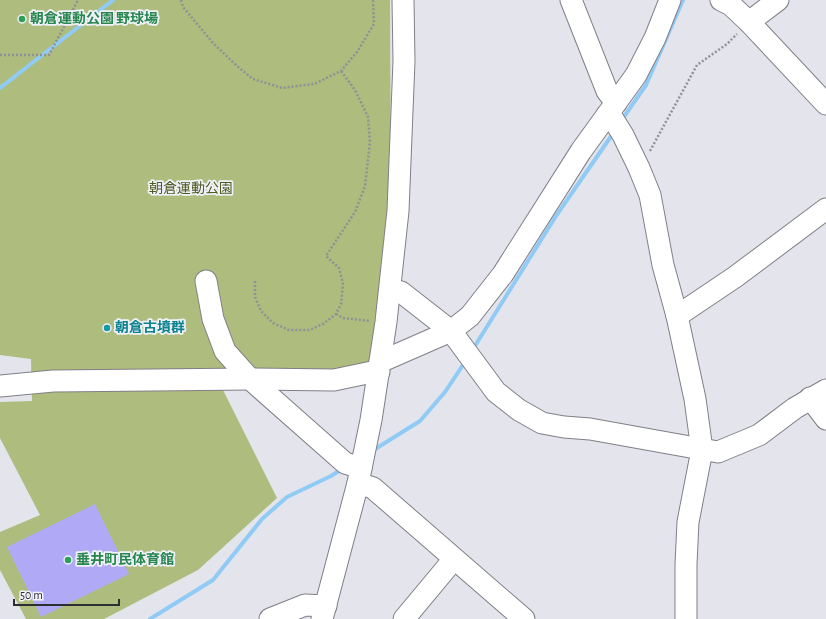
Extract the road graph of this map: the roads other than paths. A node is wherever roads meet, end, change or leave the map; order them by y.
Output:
1 (403, 0) edge
2 (571, 0) edge
3 (670, 0) edge
4 (721, 0) edge
5 (778, 0) edge
6 (749, 22) junction
7 (826, 104) edge
8 (615, 118) junction
9 (826, 209) edge
10 (206, 281) dead end
11 (390, 289) junction
12 (677, 316) junction
13 (452, 331) junction
14 (380, 367) junction
15 (250, 379) junction
16 (0, 386) edge
17 (818, 394) edge
18 (826, 419) edge
19 (702, 450) junction
20 (359, 476) junction
21 (454, 559) junction
22 (327, 615) edge
23 (270, 619) edge
24 (404, 619) edge
25 (524, 619) edge
26 (686, 619) edge

1 - 11 street
2 - 8 street
3 - 8 street
4 - 6 street
5 - 6 street
6 - 7 street
8 - 12 street
8 - 13 street
9 - 12 street
10 - 15 street
11 - 13 street
11 - 14 street
12 - 19 street
13 - 14 street
13 - 19 street
14 - 15 street
14 - 20 street
15 - 16 street
15 - 20 street
17 - 18 street
17 - 19 street
19 - 26 street
20 - 21 street
20 - 22 street
21 - 24 street
21 - 25 street
22 - 23 street

